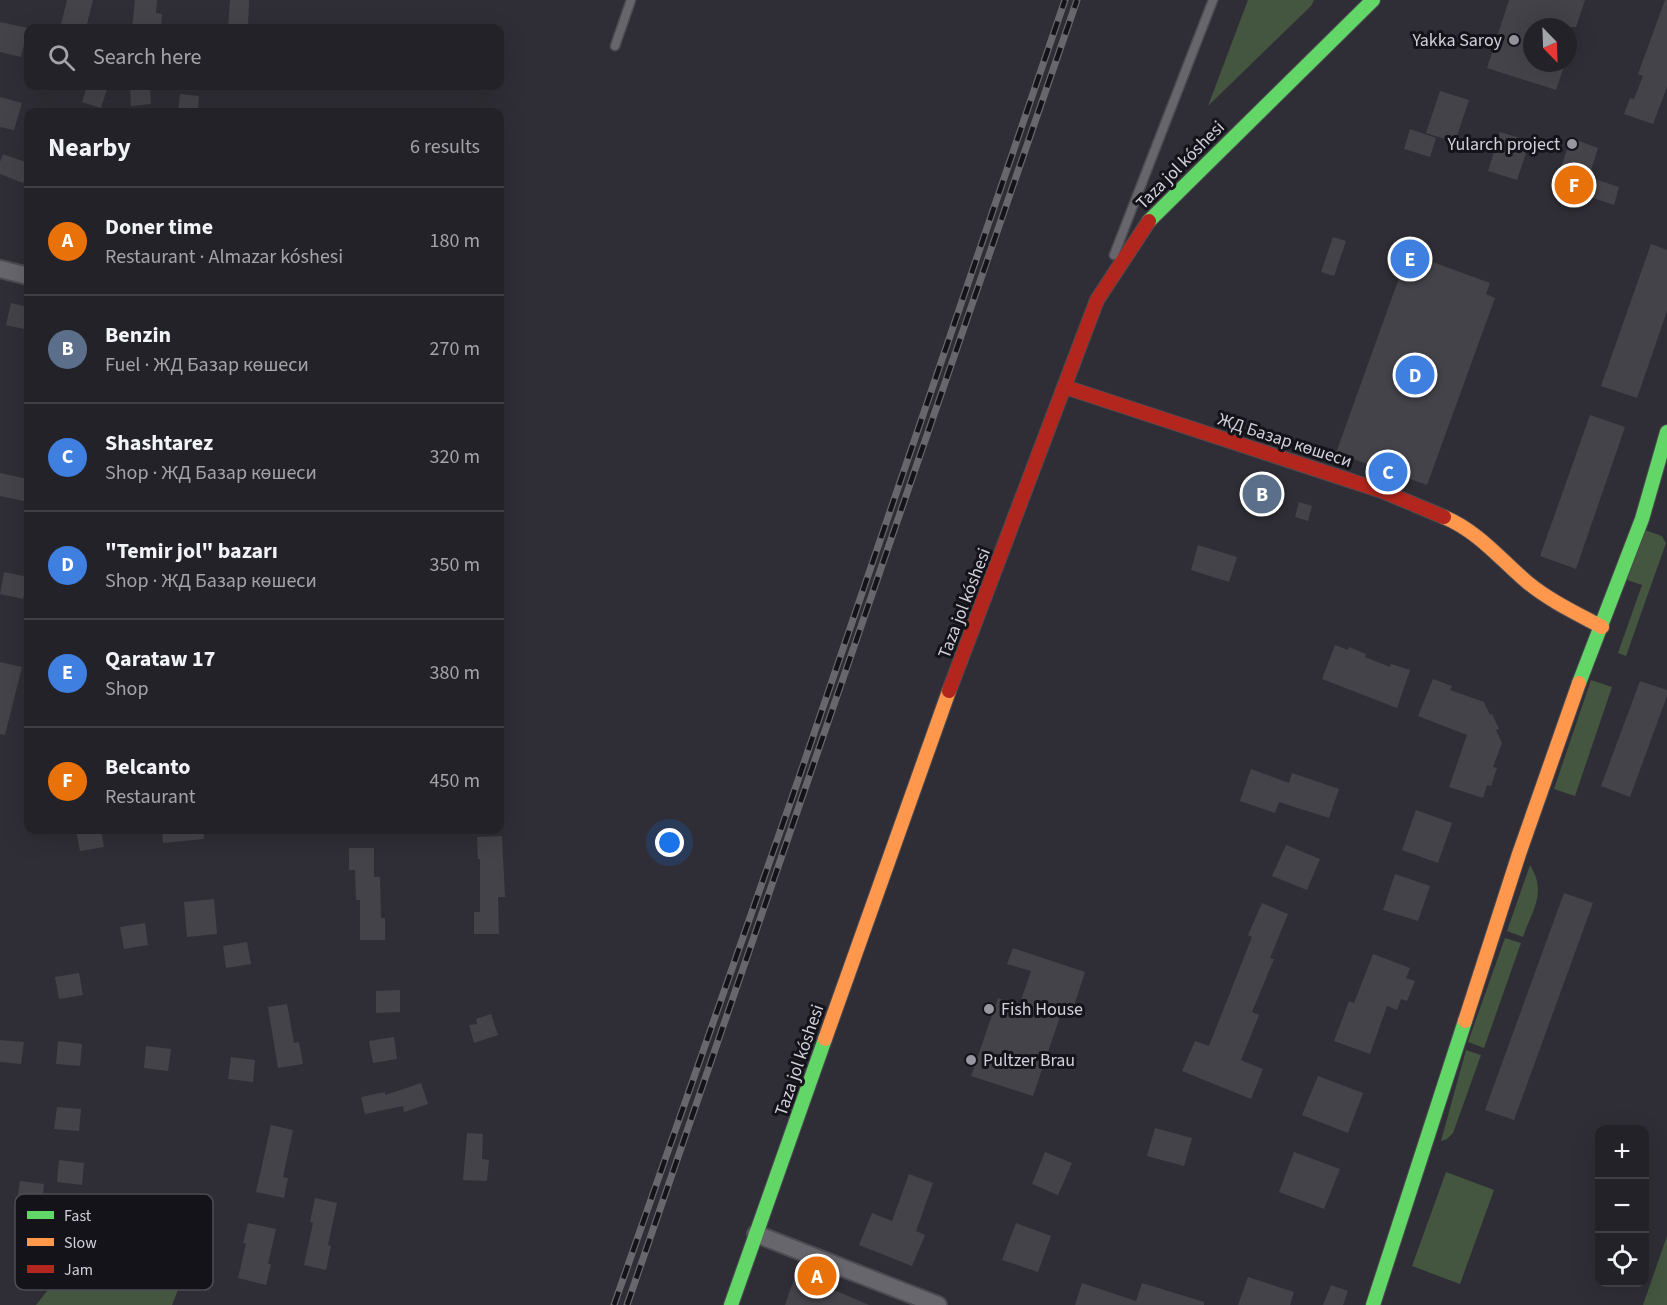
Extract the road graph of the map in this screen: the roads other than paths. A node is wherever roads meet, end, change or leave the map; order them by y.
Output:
1 (631, 0) edge
2 (1213, 0) edge
3 (1373, 0) edge
4 (615, 46) dead end
5 (0, 269) edge
6 (24, 275) edge
7 (1097, 300) junction
8 (1065, 387) junction
9 (1667, 432) edge
10 (1602, 627) junction
11 (756, 1234) junction
12 (731, 1305) edge
13 (938, 1305) edge
14 (1373, 1305) edge

1 - 4 lane
2 - 7 lane
3 - 7 street, Taza jol kóshesi
5 - 6 street
7 - 8 street, Taza jol kóshesi
8 - 10 street, ЖД Базар көшеси
8 - 11 street, Taza jol kóshesi
9 - 10 street
10 - 14 street
11 - 12 street, Taza jol kóshesi
11 - 13 street

